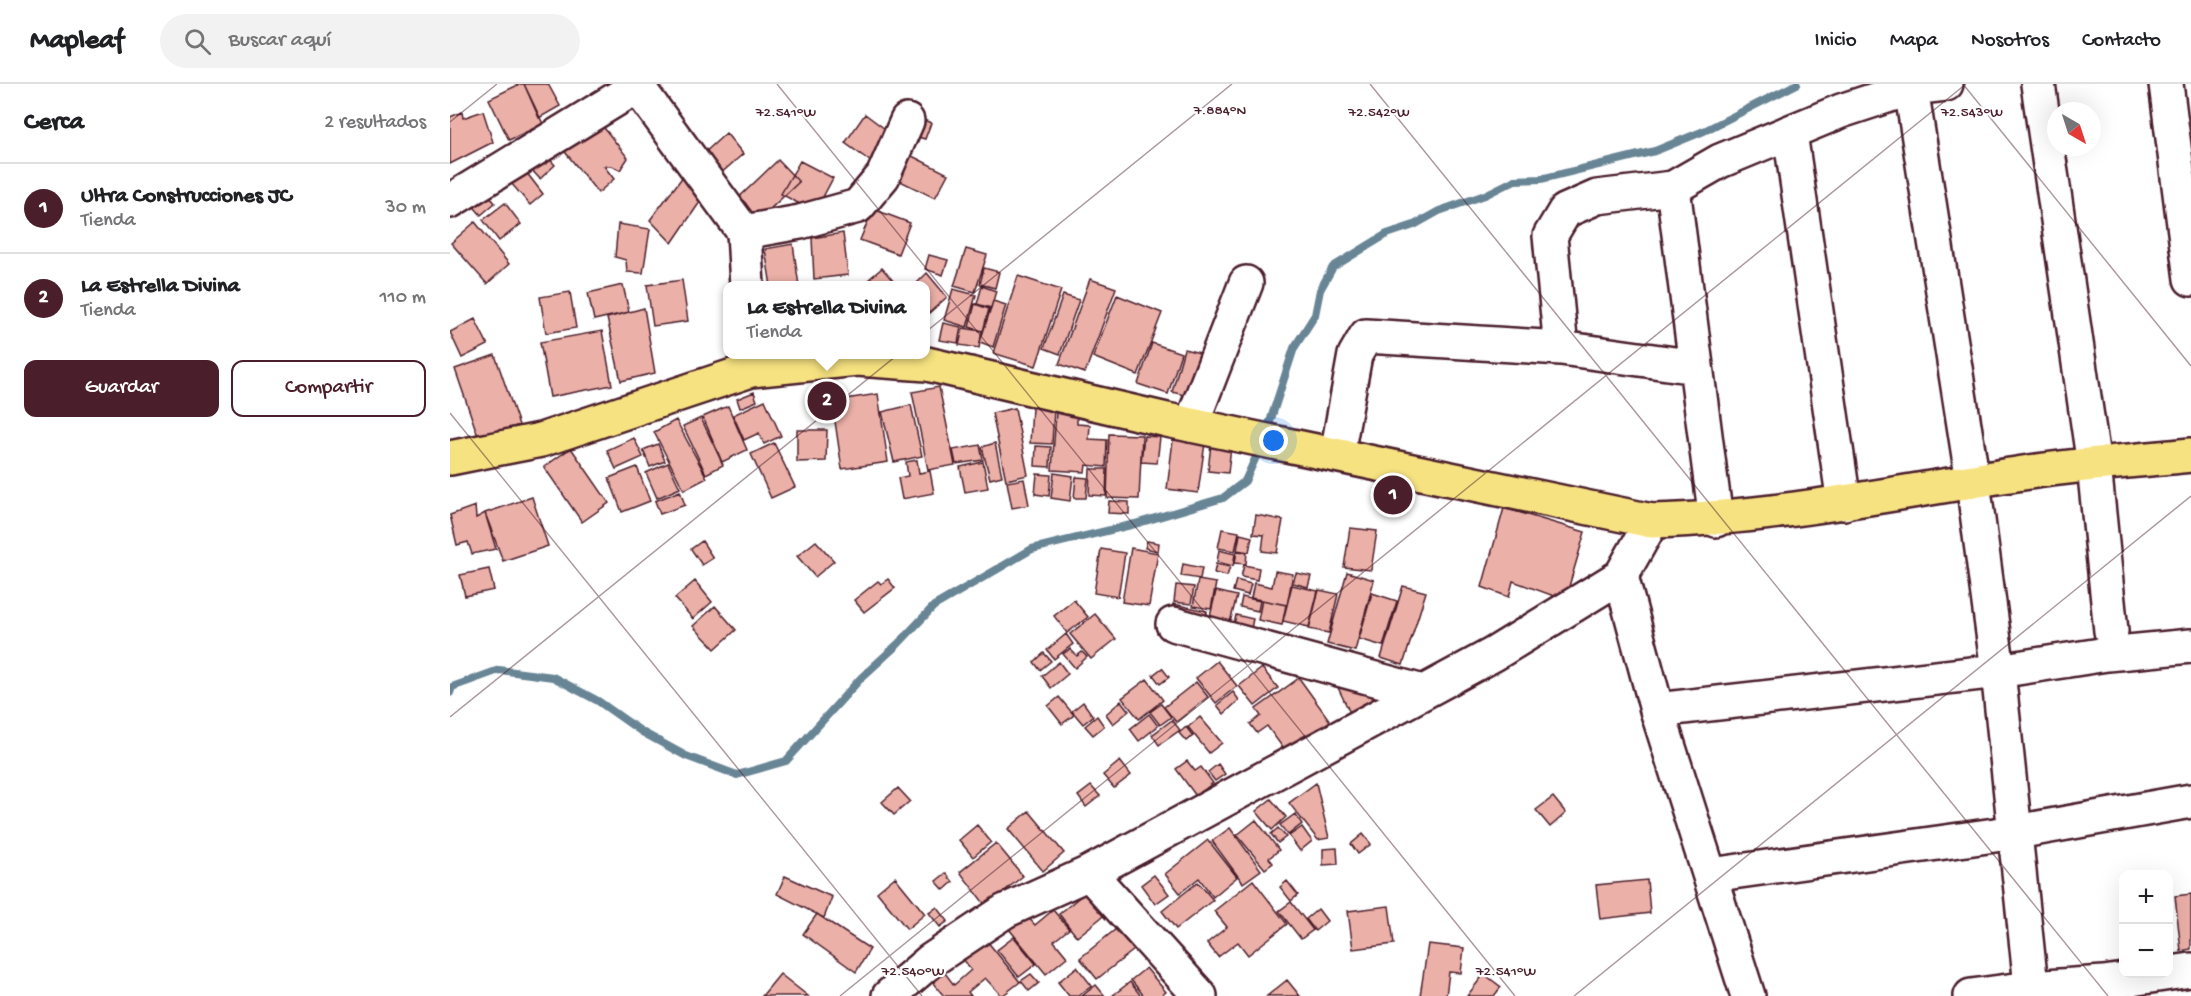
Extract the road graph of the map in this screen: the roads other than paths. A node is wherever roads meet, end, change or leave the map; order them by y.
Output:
1 (1946, 84) edge
2 (2038, 84) edge
3 (2166, 84) edge
4 (639, 85) edge
5 (1911, 88) junction
6 (907, 121) dead end
7 (1790, 133) junction
8 (1672, 188) junction
9 (450, 201) edge
10 (744, 232) junction
11 (2191, 279) edge
12 (747, 281) edge
13 (1246, 283) dead end
14 (1561, 348) junction
15 (751, 362) edge
16 (1696, 368) junction
17 (1191, 425) junction
18 (1337, 454) junction
19 (2191, 454) edge
20 (450, 458) edge
21 (2094, 465) junction
22 (1973, 482) junction
23 (1844, 503) junction
24 (1716, 520) junction
25 (1652, 521) junction
26 (1621, 576) junction
27 (1173, 624) dead end
28 (2111, 631) dead end
29 (2191, 646) edge
30 (1998, 671) junction
31 (1423, 692) junction
32 (1658, 710) junction
33 (2191, 801) edge
34 (2016, 832) junction
35 (1089, 873) junction
36 (1711, 875) junction
37 (2191, 970) edge
38 (1185, 991) edge
39 (2031, 992) edge
40 (889, 996) edge
41 (1748, 996) edge
42 (1971, 996) edge

1 - 5 street
2 - 21 street
3 - 11 street
4 - 9 street
4 - 10 street
5 - 7 street
5 - 22 street
6 - 10 street
7 - 8 street
7 - 23 street
8 - 14 street
8 - 16 street
10 - 12 street
13 - 17 street
14 - 16 street
14 - 18 street
15 - 17 main road
15 - 20 main road
16 - 24 street
17 - 18 main road
18 - 25 main road
19 - 21 main road
21 - 22 main road
21 - 28 street
22 - 23 main road
22 - 30 street
23 - 24 main road
24 - 25 main road
25 - 26 street
26 - 31 street
26 - 32 street
27 - 31 street
29 - 30 street
30 - 32 street
30 - 34 street
31 - 35 street
32 - 36 street
33 - 34 street
34 - 36 street
34 - 39 street
35 - 38 street
35 - 40 street
36 - 41 street
37 - 39 street
39 - 42 street

